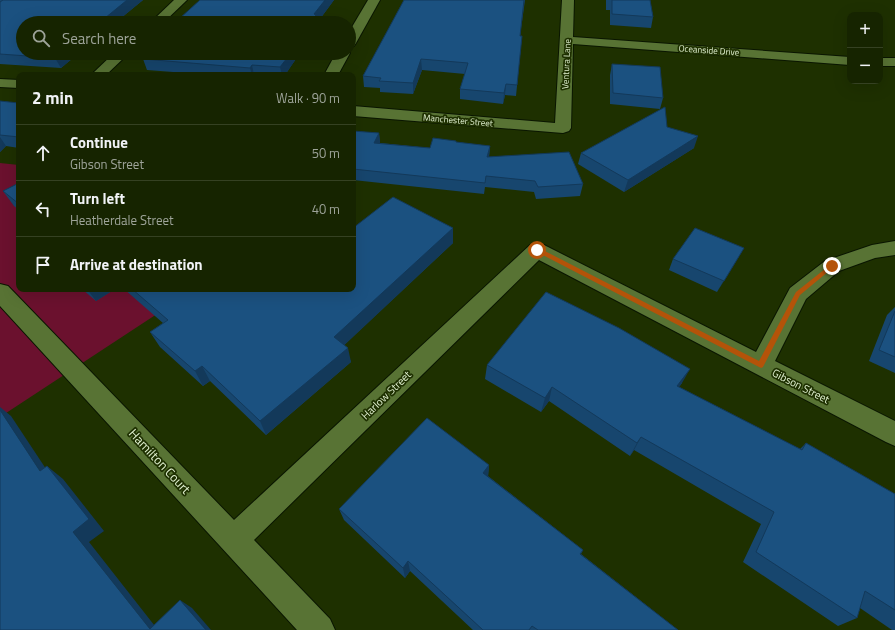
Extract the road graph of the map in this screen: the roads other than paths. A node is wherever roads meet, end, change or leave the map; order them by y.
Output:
1 (181, 0) edge
2 (374, 0) edge
3 (568, 0) edge
4 (164, 16) edge
5 (356, 31) edge
6 (567, 40) junction
7 (114, 60) edge
8 (339, 60) edge
9 (847, 61) edge
10 (883, 62) edge
11 (895, 62) edge
12 (101, 72) edge
13 (333, 72) edge
14 (0, 83) edge
15 (16, 84) edge
16 (356, 111) edge
17 (563, 128) joint
18 (895, 248) edge
19 (537, 250) joint
20 (0, 292) edge
21 (761, 365) junction
22 (895, 434) edge
23 (234, 540) junction
24 (319, 630) edge

1 - 4 street
2 - 5 street
3 - 6 street, Ventura Lane
6 - 9 street, Oceanside Drive
6 - 17 street, Ventura Lane
7 - 12 street
8 - 13 street
10 - 11 street
14 - 15 street
16 - 17 street, Manchester Street
18 - 21 street
19 - 21 street, Gibson Street
19 - 23 street, Harlow Street
20 - 23 street, Hamilton Court
21 - 22 street, Gibson Street
23 - 24 street, Hamilton Court

